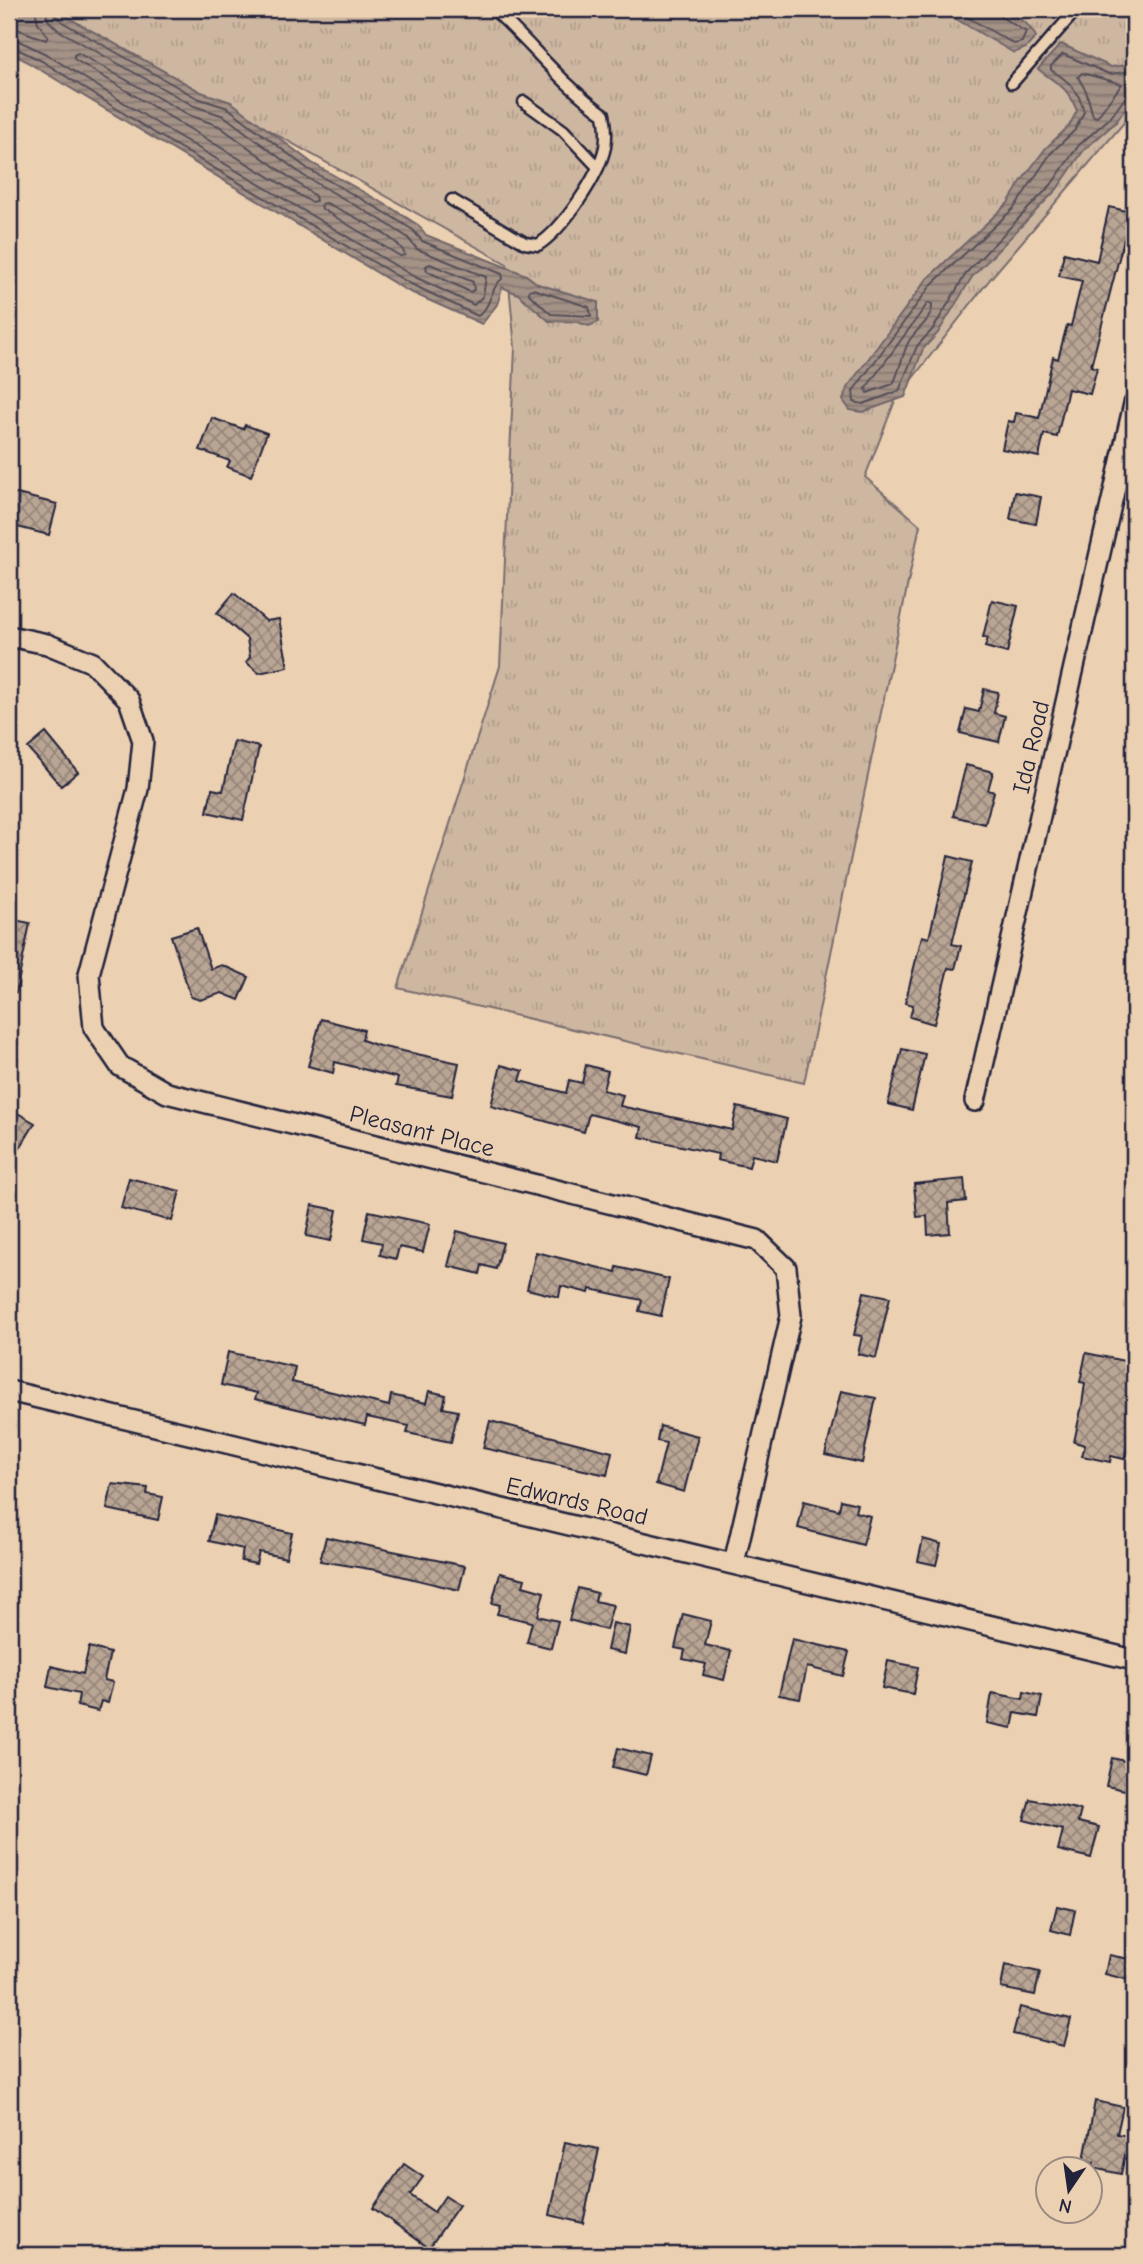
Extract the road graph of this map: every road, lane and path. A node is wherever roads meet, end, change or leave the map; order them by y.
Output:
1 (493, 9) edge
2 (1077, 9) edge
3 (1012, 83) dead end
4 (524, 102) dead end
5 (598, 167) junction
6 (452, 200) dead end
7 (1134, 404) edge
8 (9, 636) edge
9 (975, 1101) dead end
10 (9, 1391) edge
11 (734, 1563) junction
12 (1134, 1660) edge

1 - 5 lane
2 - 3 lane
4 - 5 lane
5 - 6 lane
7 - 9 street, Ida Road
8 - 11 street, Pleasant Place
10 - 11 street, Edwards Road
11 - 12 street, Edwards Road

